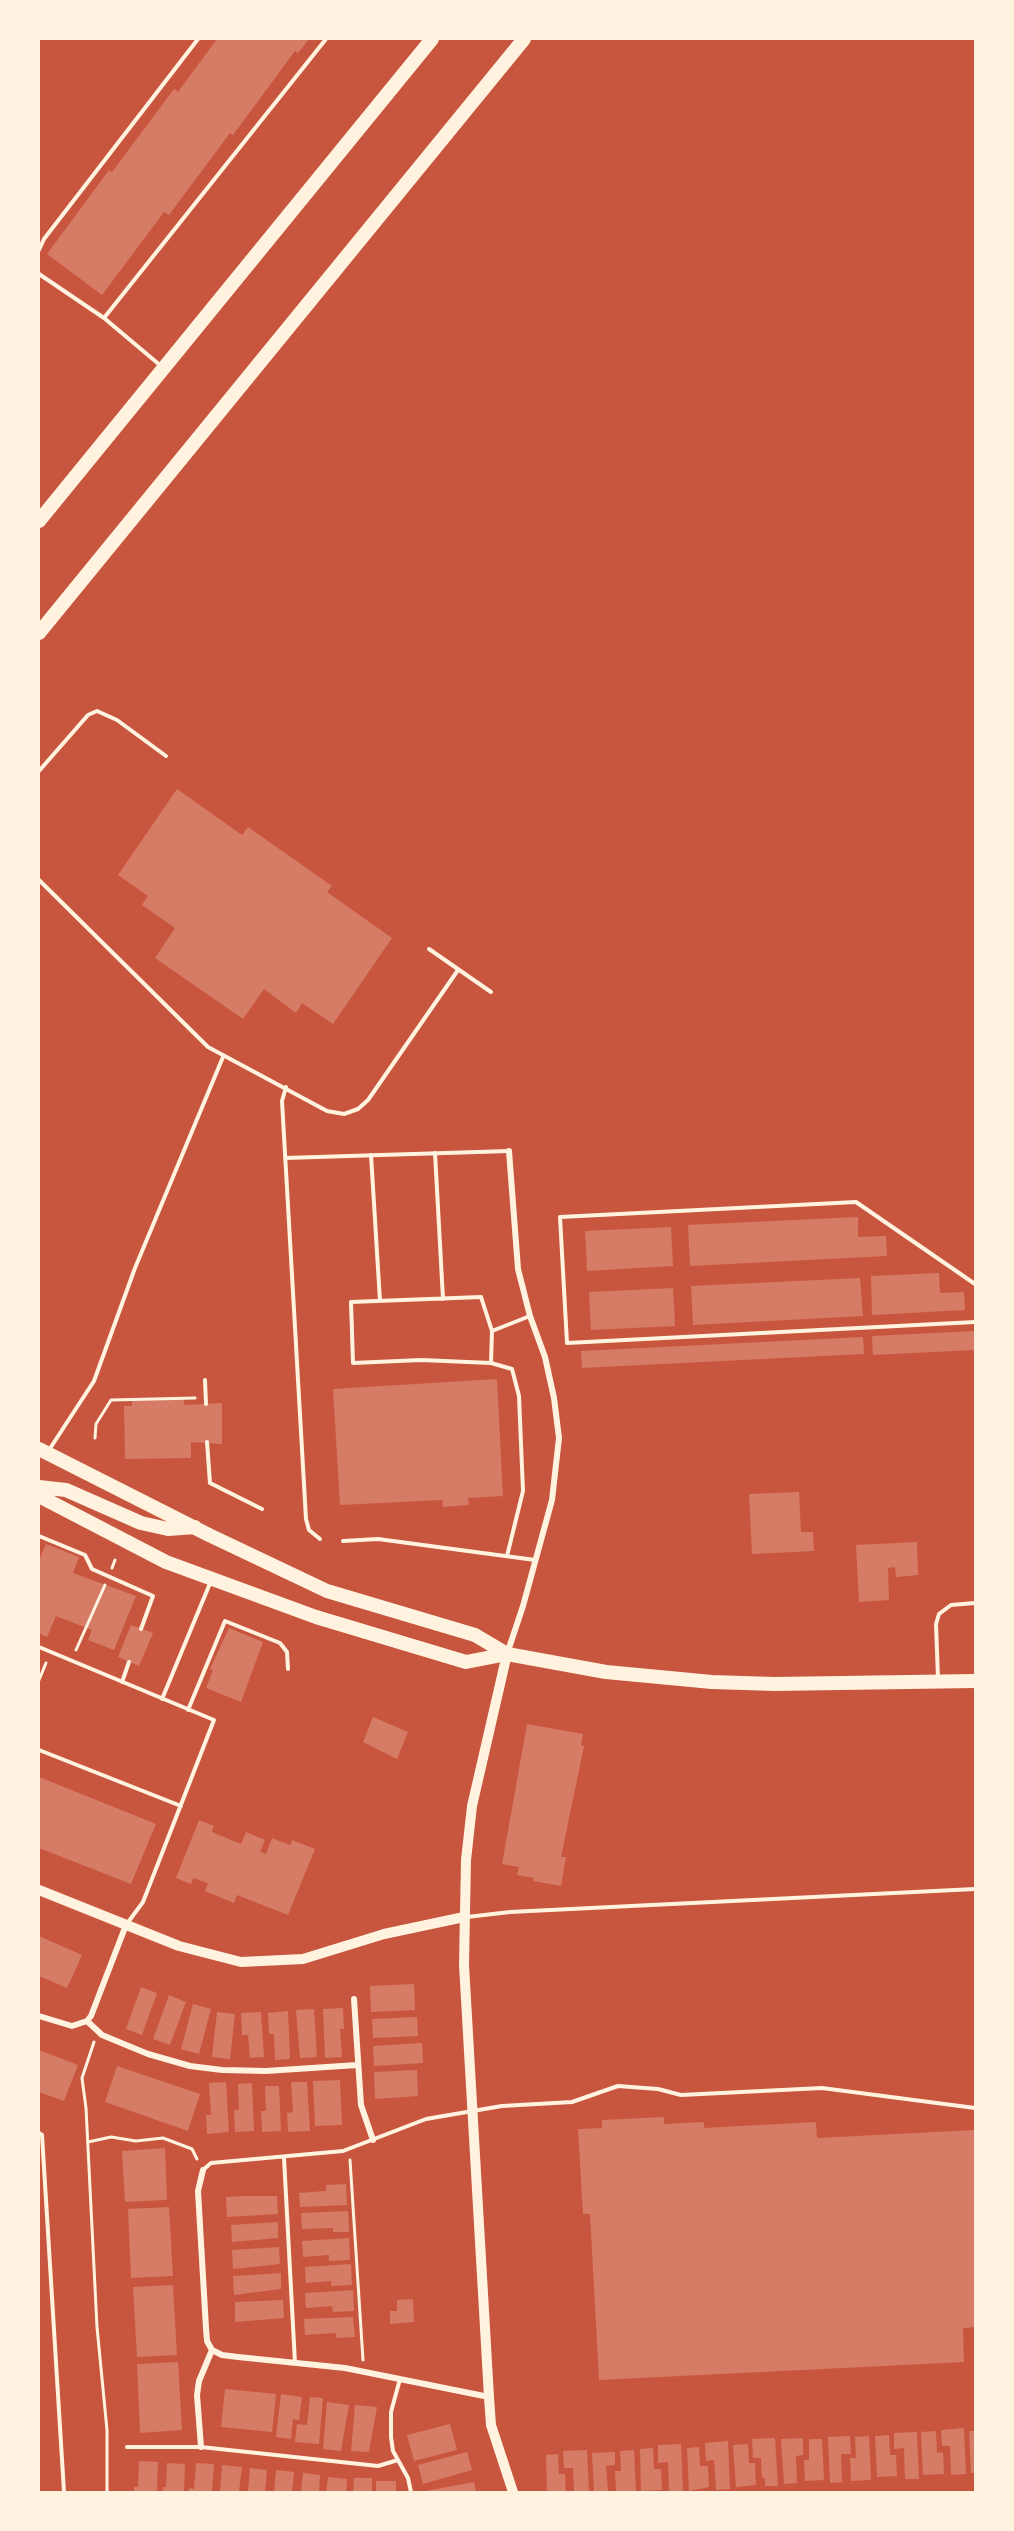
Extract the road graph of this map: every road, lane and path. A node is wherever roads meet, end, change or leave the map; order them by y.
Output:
1 (198, 39) edge
2 (326, 39) edge
3 (432, 39) edge
4 (524, 39) edge
5 (39, 250) edge
6 (39, 274) edge
7 (104, 318) junction
8 (164, 368) junction
9 (39, 521) edge
10 (39, 633) edge
11 (166, 756) dead end
12 (39, 771) edge
13 (39, 880) edge
14 (429, 949) dead end
15 (458, 970) junction
16 (490, 992) dead end
17 (223, 1057) junction
18 (286, 1088) junction
19 (509, 1151) joint
20 (435, 1153) junction
21 (371, 1155) junction
22 (285, 1158) junction
23 (975, 1284) edge
24 (443, 1299) junction
25 (380, 1301) junction
26 (530, 1316) junction
27 (975, 1322) edge
28 (492, 1331) junction
29 (491, 1363) junction
30 (205, 1380) dead end
31 (206, 1398) junction
32 (206, 1404) dead end
33 (95, 1438) dead end
34 (207, 1442) dead end
35 (43, 1451) edge
36 (39, 1487) edge
37 (39, 1496) edge
38 (262, 1509) dead end
39 (195, 1527) junction
40 (39, 1536) edge
41 (320, 1539) dead end
42 (343, 1541) dead end
43 (507, 1556) junction
44 (115, 1560) dead end
45 (536, 1560) junction
46 (108, 1576) junction
47 (212, 1580) junction
48 (975, 1603) edge
49 (141, 1629) dead end
50 (39, 1647) edge
51 (507, 1654) junction
52 (72, 1661) junction
53 (129, 1662) dead end
54 (288, 1669) dead end
55 (39, 1680) edge
56 (975, 1681) edge
57 (122, 1682) junction
58 (938, 1682) junction
59 (162, 1699) junction
60 (188, 1710) junction
61 (39, 1749) edge
62 (181, 1806) junction
63 (975, 1889) edge
64 (39, 1890) edge
65 (464, 1917) junction
66 (126, 1925) junction
67 (354, 1999) dead end
68 (39, 2016) edge
69 (87, 2021) junction
70 (102, 2035) junction
71 (357, 2065) junction
72 (975, 2108) edge
73 (472, 2113) junction
74 (39, 2133) edge
75 (373, 2140) junction
76 (88, 2142) junction
77 (349, 2149) junction
78 (284, 2158) junction
79 (203, 2170) junction
80 (212, 2350) junction
81 (295, 2363) junction
82 (363, 2372) junction
83 (400, 2379) junction
84 (489, 2397) junction
85 (127, 2447) dead end
86 (201, 2448) junction
87 (398, 2460) junction
88 (64, 2492) edge
89 (107, 2492) edge
90 (411, 2492) edge
91 (513, 2492) edge

1 - 5 lane
2 - 7 lane
3 - 8 highway
4 - 10 highway
6 - 7 lane
7 - 8 lane
8 - 9 highway
11 - 12 lane
13 - 17 lane
14 - 15 lane
15 - 16 lane
15 - 18 lane
17 - 18 lane
17 - 35 lane
18 - 22 lane
19 - 20 lane
19 - 26 street
20 - 21 lane
20 - 24 lane
21 - 22 lane
21 - 25 lane
22 - 41 lane
23 - 27 lane
24 - 25 lane
24 - 28 lane
25 - 29 lane
26 - 28 lane
26 - 45 street
28 - 29 lane
29 - 43 lane
30 - 31 lane
31 - 32 lane
31 - 33 path
34 - 38 lane
35 - 39 highway
36 - 39 highway
37 - 47 highway
39 - 51 highway
40 - 46 lane
42 - 43 lane
43 - 45 lane
44 - 46 path
45 - 51 street
46 - 49 lane
46 - 52 path
47 - 51 highway
47 - 59 lane
48 - 58 lane
50 - 52 lane
51 - 58 highway
51 - 65 street
52 - 55 path
52 - 57 lane
53 - 57 lane
54 - 60 lane
56 - 58 highway
57 - 59 lane
59 - 60 lane
60 - 62 lane
61 - 62 lane
62 - 66 lane
63 - 65 lane
64 - 66 street
65 - 66 street
65 - 73 street
66 - 69 street
67 - 71 street
68 - 69 street
69 - 70 street
70 - 71 street
70 - 76 path
71 - 75 street
72 - 73 lane
73 - 75 lane
73 - 84 street
74 - 88 lane
75 - 77 lane
76 - 79 path
76 - 89 path
77 - 78 lane
77 - 82 path
78 - 79 lane
78 - 81 lane
79 - 80 street
80 - 81 street
80 - 86 street
81 - 82 street
82 - 83 street
83 - 84 street
83 - 87 lane
84 - 91 street
85 - 86 lane
86 - 87 lane
87 - 90 lane

